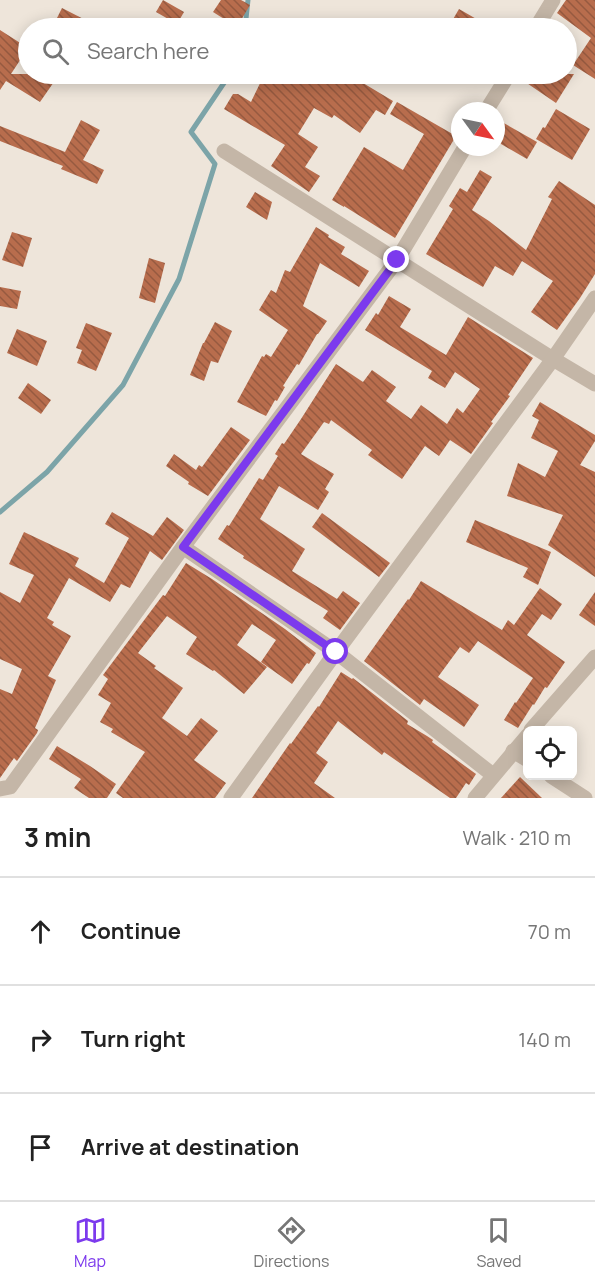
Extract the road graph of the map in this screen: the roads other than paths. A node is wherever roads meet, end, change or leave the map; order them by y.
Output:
1 (553, 0) edge
2 (542, 18) edge
3 (503, 84) edge
4 (492, 102) edge
5 (224, 151) dead end
6 (460, 156) edge
7 (397, 260) junction
8 (595, 298) edge
9 (553, 359) junction
10 (595, 384) edge
11 (183, 547) junction
12 (336, 652) junction
13 (595, 657) edge
14 (535, 726) edge
15 (523, 740) edge
16 (513, 751) junction
17 (523, 757) edge
18 (493, 775) junction
19 (557, 780) edge
20 (0, 789) edge
21 (231, 798) edge
22 (475, 798) edge
23 (585, 798) edge

1 - 2 street
3 - 4 street
5 - 7 street
6 - 7 street
7 - 9 street
7 - 11 street
8 - 9 street
9 - 10 street
9 - 12 street
11 - 12 street
11 - 20 street
12 - 18 street
12 - 21 street
13 - 14 street
15 - 16 street
16 - 17 street
16 - 18 street
18 - 22 street
19 - 23 street

